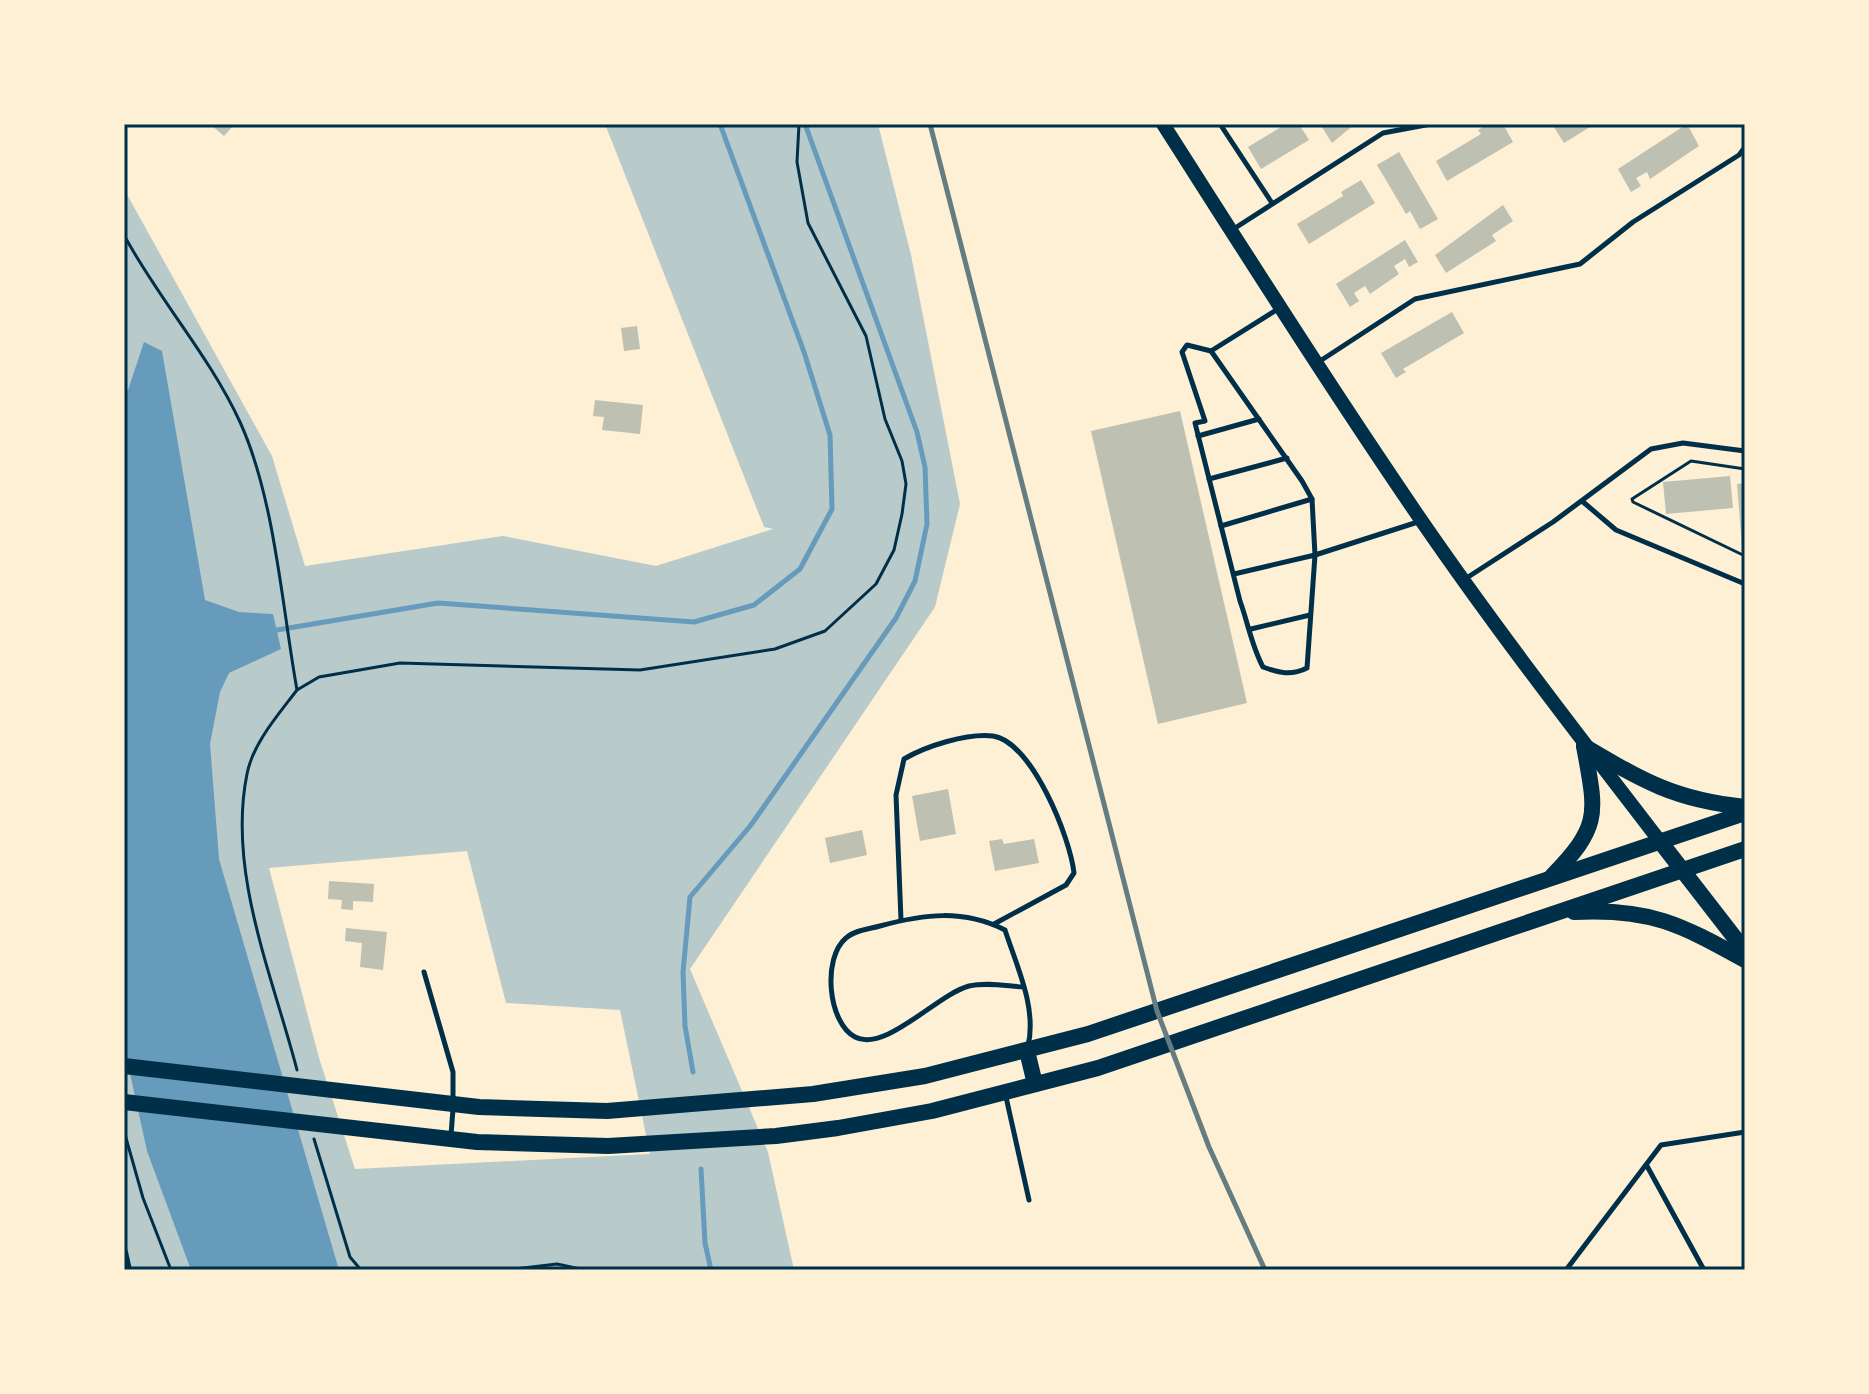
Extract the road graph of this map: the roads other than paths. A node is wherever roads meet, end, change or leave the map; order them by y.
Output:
1 (1163, 124) edge
2 (1220, 124) edge
3 (1431, 124) edge
4 (1745, 147) edge
5 (1272, 203) junction
6 (1231, 230) junction
7 (1279, 308) junction
8 (1211, 351) junction
9 (1317, 364) junction
10 (1259, 419) junction
11 (1198, 436) junction
12 (1745, 451) edge
13 (1287, 458) junction
14 (1209, 479) junction
15 (1312, 499) junction
16 (1582, 501) junction
17 (1422, 521) junction
18 (1221, 526) junction
19 (1315, 555) junction
20 (1234, 574) junction
21 (1464, 580) junction
22 (1745, 584) edge
23 (1310, 615) junction
24 (1251, 629) junction
25 (1584, 746) junction
26 (1745, 810) edge
27 (1659, 840) junction
28 (1745, 849) edge
29 (1681, 869) junction
30 (1551, 877) junction
31 (1552, 913) junction
32 (901, 920) junction
33 (993, 924) junction
34 (1745, 951) edge
35 (1745, 960) edge
36 (424, 972) dead end
37 (1024, 987) junction
38 (1027, 1051) junction
39 (124, 1066) edge
40 (1035, 1084) junction
41 (1005, 1092) junction
42 (124, 1102) edge
43 (453, 1104) junction
44 (1745, 1132) edge
45 (451, 1140) junction
46 (1647, 1166) junction
47 (1029, 1200) dead end
48 (124, 1252) edge
49 (128, 1270) edge
50 (1566, 1270) edge
51 (1704, 1270) edge

1 - 6 main road
2 - 5 lane
3 - 5 lane
4 - 9 lane
5 - 6 lane
6 - 7 main road
7 - 8 lane
7 - 9 main road
8 - 10 lane
8 - 11 lane
9 - 17 main road
10 - 11 lane
10 - 13 lane
11 - 14 lane
12 - 16 lane
13 - 14 lane
13 - 15 lane
14 - 18 lane
15 - 18 lane
15 - 19 lane
16 - 21 lane
16 - 22 lane
17 - 19 lane
17 - 21 main road
18 - 20 lane
19 - 20 lane
19 - 23 lane
20 - 24 lane
21 - 25 main road
23 - 24 lane
23 - 24 lane
25 - 26 main road
25 - 27 main road
25 - 30 main road
26 - 27 main road
27 - 29 main road
27 - 30 main road
28 - 29 main road
29 - 31 main road
29 - 34 main road
30 - 38 main road
31 - 35 main road
31 - 40 main road
32 - 33 lane
32 - 33 lane
32 - 37 lane
33 - 37 lane
36 - 43 lane
37 - 38 lane
38 - 40 main road
38 - 43 main road
39 - 43 main road
40 - 41 main road
41 - 45 main road
41 - 47 lane
42 - 45 main road
43 - 45 lane
44 - 46 lane
46 - 50 lane
46 - 51 lane
48 - 49 street

